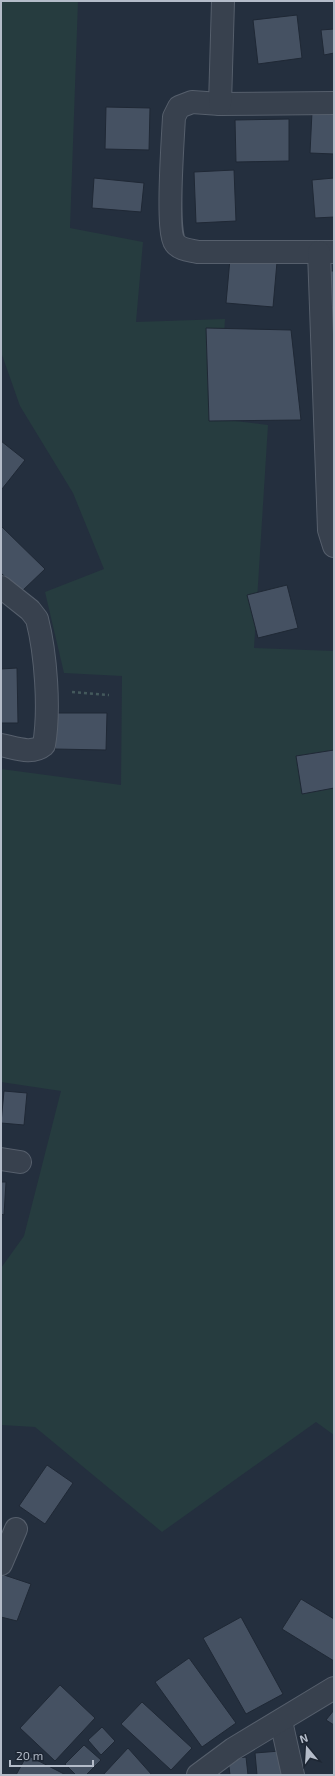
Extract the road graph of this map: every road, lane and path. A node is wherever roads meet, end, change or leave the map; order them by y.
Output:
1 (223, 1) edge
2 (334, 103) edge
3 (220, 104) junction
4 (326, 252) edge
5 (334, 546) edge
6 (1, 587) edge
7 (47, 690) junction
8 (109, 695) dead end
9 (1, 745) edge
10 (16, 1529) dead end
11 (1, 1564) edge
12 (334, 1688) edge
13 (281, 1721) junction
14 (198, 1775) edge
15 (293, 1775) edge

1 - 3 street
2 - 3 street
3 - 4 street
4 - 5 street
6 - 7 street
7 - 8 path
7 - 9 street
10 - 11 street
12 - 13 street
13 - 14 street
13 - 15 street

